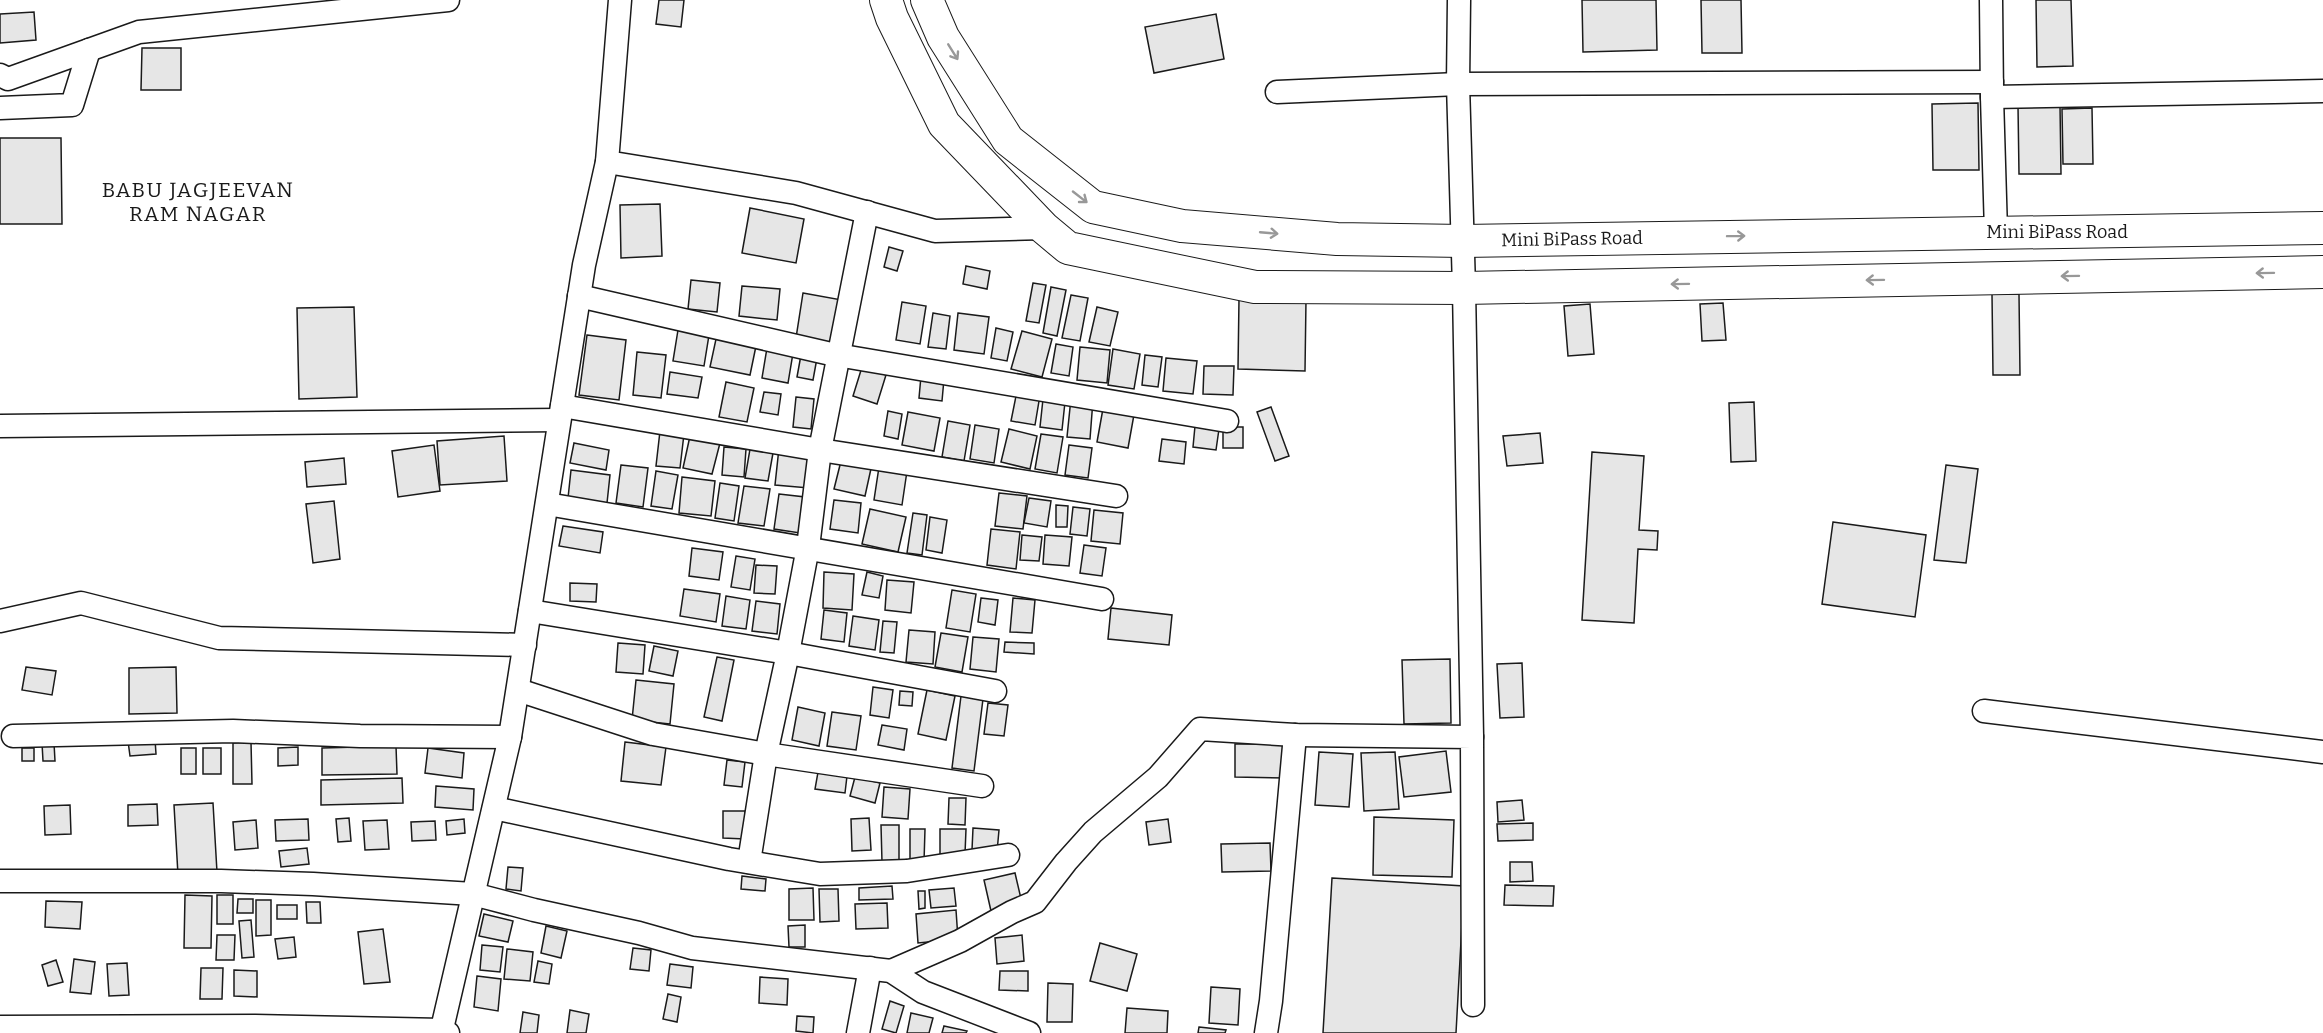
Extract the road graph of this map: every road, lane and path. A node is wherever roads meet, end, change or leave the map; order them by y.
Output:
1 (448, 0) edge
2 (620, 0) edge
3 (886, 0) edge
4 (927, 0) edge
5 (1459, 0) edge
6 (1991, 0) edge
7 (89, 50) junction
8 (0, 75) edge
9 (1458, 84) junction
10 (1992, 90) junction
11 (2323, 91) edge
12 (1277, 92) dead end
13 (0, 108) edge
14 (607, 162) junction
15 (867, 212) junction
16 (1044, 228) junction
17 (2323, 228) edge
18 (1996, 232) junction
19 (1463, 241) junction
20 (2323, 272) edge
21 (1464, 288) junction
22 (579, 296) junction
23 (838, 355) junction
24 (560, 413) junction
25 (1227, 421) dead end
26 (0, 426) edge
27 (820, 450) junction
28 (1116, 496) dead end
29 (547, 504) junction
30 (808, 547) junction
31 (1102, 599) dead end
32 (530, 611) junction
33 (0, 621) edge
34 (525, 645) junction
35 (788, 653) junction
36 (518, 690) junction
37 (995, 691) dead end
38 (1984, 711) dead end
39 (1294, 735) junction
40 (13, 736) dead end
41 (510, 737) junction
42 (1472, 737) junction
43 (2323, 752) edge
44 (766, 754) junction
45 (982, 786) dead end
46 (494, 808) junction
47 (1008, 855) dead end
48 (749, 862) junction
49 (0, 881) edge
50 (473, 894) junction
51 (880, 970) junction
52 (1473, 1005) dead end
53 (0, 1027) edge
54 (444, 1032) edge
55 (858, 1033) edge
56 (1029, 1033) edge
57 (1266, 1033) edge

1 - 7 street
2 - 14 street
3 - 16 street
4 -> 19 street, Mini BiPass Road
5 - 9 street
6 - 10 street
7 - 8 street
7 - 13 street
9 - 10 street
9 - 12 street
9 - 19 street
10 - 11 street
10 - 18 street
14 - 15 street
14 - 22 street
15 - 16 street
15 - 23 street
16 - 21 street
17 - 18 street, Mini BiPass Road
19 -> 18 street, Mini BiPass Road
19 - 21 street
20 -> 21 street
21 - 42 street
22 - 23 street
22 - 24 street
23 - 25 street
23 - 27 street
24 - 26 street
24 - 27 street
24 - 29 street
27 - 28 street
27 - 30 street
29 - 30 street
29 - 32 street
30 - 31 street
30 - 35 street
32 - 34 street
32 - 35 street
33 - 34 street
34 - 36 street
35 - 37 street
35 - 44 street
36 - 41 street
36 - 44 street
38 - 43 street
39 - 42 street
39 - 51 street
39 - 57 street
40 - 41 street
41 - 46 street
42 - 52 street
44 - 45 street
44 - 48 street
46 - 48 street
46 - 50 street
47 - 48 street
49 - 50 street
50 - 51 street
50 - 54 street
51 - 55 street
51 - 56 street
53 - 54 street

